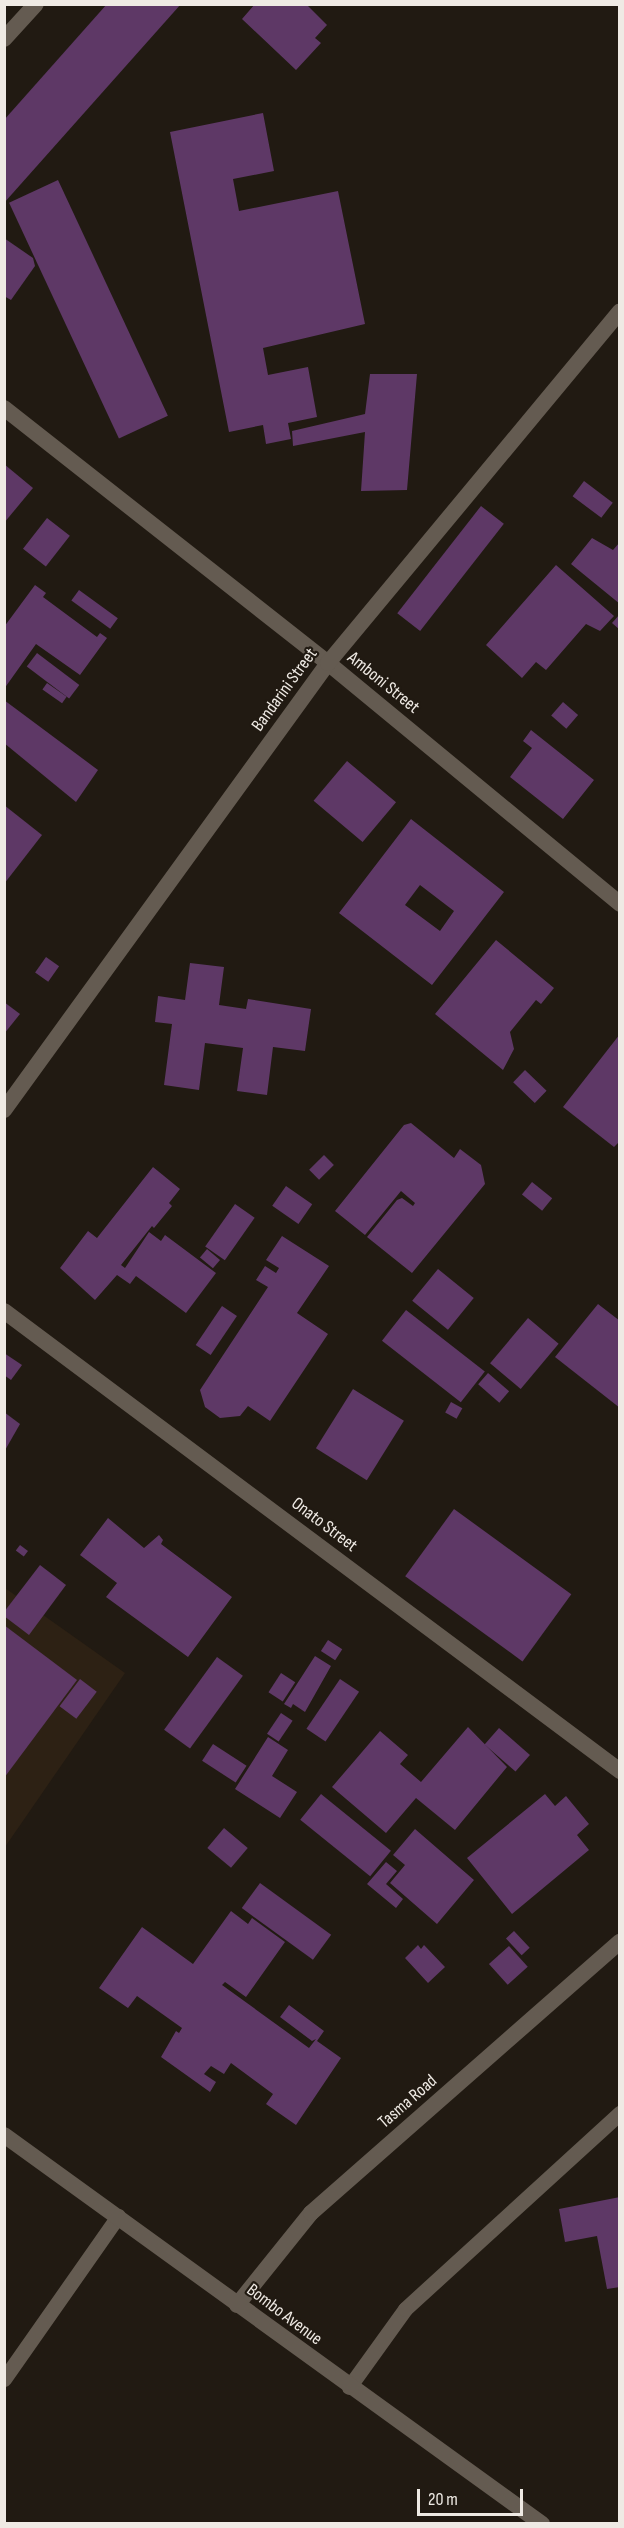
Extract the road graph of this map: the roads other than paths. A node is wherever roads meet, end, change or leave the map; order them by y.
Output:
1 (36, 4) edge
2 (4, 39) edge
3 (620, 310) edge
4 (4, 408) edge
5 (328, 663) junction
6 (620, 904) edge
7 (4, 1110) edge
8 (4, 1311) edge
9 (620, 1771) edge
10 (620, 1942) edge
11 (620, 2113) edge
12 (4, 2135) edge
13 (118, 2216) junction
14 (237, 2305) junction
15 (4, 2379) edge
16 (349, 2387) junction
17 (542, 2523) edge

1 - 2 street
3 - 5 street, Bandarini Street
4 - 5 street, Amboni Street
5 - 6 street, Amboni Street
5 - 7 street, Bandarini Street
8 - 9 street, Onato Street
10 - 14 street, Tasma Road
11 - 16 lane
12 - 13 street, Bombo Avenue
13 - 14 street, Bombo Avenue
13 - 15 lane
14 - 16 street, Bombo Avenue
16 - 17 street, Bombo Avenue

